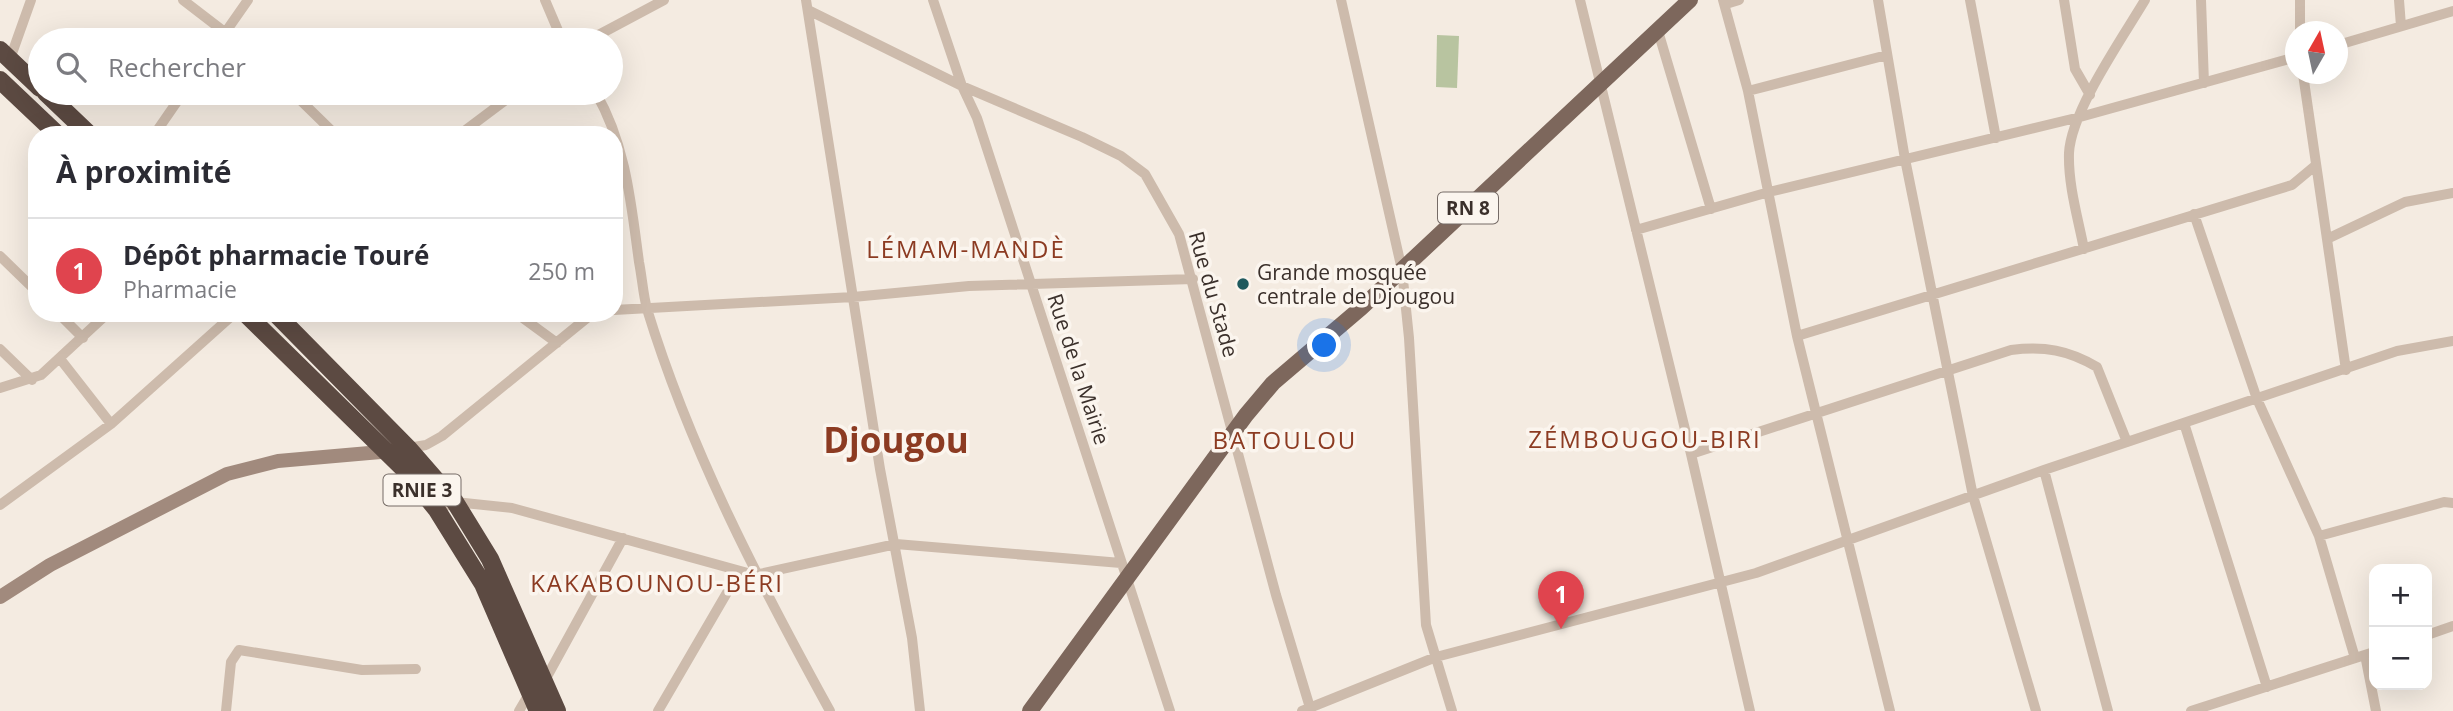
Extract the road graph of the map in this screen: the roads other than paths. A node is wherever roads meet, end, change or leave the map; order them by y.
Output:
1 (31, 0) edge
2 (183, 0) edge
3 (248, 0) edge
4 (545, 0) edge
5 (664, 0) edge
6 (933, 0) edge
7 (1341, 0) edge
8 (1580, 0) edge
9 (1689, 0) edge
10 (1739, 0) edge
11 (1878, 0) edge
12 (1970, 0) edge
13 (2064, 0) edge
14 (2145, 0) edge
15 (2201, 0) edge
16 (2300, 0) edge
17 (2399, 0) edge
18 (1724, 2) edge
19 (807, 5) edge
20 (2453, 11) edge
21 (2300, 21) edge
22 (2401, 26) junction
23 (214, 28) edge
24 (229, 28) edge
25 (557, 28) edge
26 (612, 28) edge
27 (1658, 31) junction
28 (2348, 42) edge
29 (5, 55) edge
30 (1887, 55) junction
31 (2285, 60) edge
32 (24, 72) junction
33 (28, 76) edge
34 (2204, 83) junction
35 (2304, 84) edge
36 (1602, 85) junction
37 (2, 86) edge
38 (962, 86) junction
39 (1748, 91) junction
40 (2090, 95) junction
41 (59, 105) edge
42 (175, 105) edge
43 (306, 105) edge
44 (499, 105) edge
45 (603, 105) edge
46 (2080, 117) junction
47 (48, 126) edge
48 (81, 126) edge
49 (160, 126) edge
50 (328, 126) edge
51 (471, 126) edge
52 (614, 126) edge
53 (1996, 138) junction
54 (623, 156) edge
55 (1905, 159) junction
56 (2316, 165) junction
57 (1769, 192) junction
58 (2453, 193) edge
59 (1711, 209) junction
60 (2194, 214) junction
61 (1636, 230) junction
62 (2327, 239) junction
63 (2084, 249) junction
64 (0, 256) edge
65 (1402, 270) junction
66 (1193, 279) junction
67 (28, 283) edge
68 (1031, 284) junction
69 (1933, 295) junction
70 (853, 297) junction
71 (646, 306) junction
72 (623, 309) edge
73 (67, 322) edge
74 (99, 322) edge
75 (225, 322) edge
76 (254, 322) edge
77 (284, 322) edge
78 (528, 322) edge
79 (582, 322) edge
80 (1797, 336) junction
81 (83, 338) junction
82 (2453, 341) edge
83 (557, 343) junction
84 (0, 349) edge
85 (61, 360) junction
86 (1948, 370) junction
87 (2346, 370) junction
88 (32, 380) junction
89 (0, 388) edge
90 (2257, 399) junction
91 (1816, 413) junction
92 (2184, 423) junction
93 (110, 424) junction
94 (1234, 435) junction
95 (2127, 442) junction
96 (408, 448) junction
97 (386, 452) junction
98 (1691, 454) junction
99 (2045, 470) junction
100 (1973, 496) junction
101 (455, 502) junction
102 (2453, 503) edge
103 (0, 505) edge
104 (437, 510) junction
105 (2319, 536) junction
106 (623, 538) junction
107 (1850, 540) junction
108 (896, 544) junction
109 (1125, 571) junction
110 (739, 572) junction
111 (755, 575) junction
112 (1720, 584) junction
113 (1, 596) edge
114 (2453, 626) edge
115 (2432, 633) edge
116 (2365, 655) edge
117 (1436, 657) junction
118 (416, 669) dead end
119 (544, 682) junction
120 (2267, 687) junction
121 (529, 694) junction
122 (1307, 710) edge
123 (226, 711) edge
124 (519, 711) edge
125 (538, 711) edge
126 (558, 711) edge
127 (658, 711) edge
128 (830, 711) edge
129 (920, 711) edge
130 (1030, 711) edge
131 (1170, 711) edge
132 (1452, 711) edge
133 (1750, 711) edge
134 (1891, 711) edge
135 (2036, 711) edge
136 (2108, 711) edge
137 (2191, 711) edge
138 (2376, 711) edge

1 - 29 street
2 - 23 street
3 - 24 street
4 - 25 street
5 - 26 street
6 - 38 street, Rue de la Mairie
7 - 65 street
8 - 36 street
9 - 27 main road, RN 8
10 - 18 street
11 - 30 street
12 - 53 street
13 - 40 street
14 - 40 street
15 - 34 street
16 - 21 street
17 - 22 street
18 - 39 street
19 - 38 street, Rue du Stade
19 - 70 street
20 - 22 street
22 - 28 street
27 - 36 main road, RN 8
27 - 59 street
29 - 32 highway
30 - 39 street
30 - 55 street
31 - 34 street
32 - 33 highway
32 - 37 street
34 - 46 street
35 - 56 street
36 - 61 street
36 - 65 main road, RN 8
37 - 47 highway
38 - 66 street, Rue du Stade
38 - 68 street, Rue de la Mairie
39 - 57 street
40 - 46 street
41 - 48 highway
42 - 49 street
43 - 50 street
44 - 51 street
45 - 52 street
46 - 53 street
46 - 63 street
53 - 55 street
54 - 71 street
55 - 57 street
55 - 69 street
56 - 60 street
56 - 62 street
57 - 59 street
57 - 80 street
58 - 62 street
59 - 61 street
60 - 63 street
60 - 90 street
61 - 98 street
62 - 87 street
63 - 69 street
64 - 67 street
65 - 94 main road, RN 8
65 - 117 street
66 - 68 street
66 - 94 street, Rue du Stade
68 - 70 street
68 - 109 street, Rue de la Mairie
69 - 80 street
69 - 86 street
70 - 71 street
70 - 108 street
71 - 72 street
71 - 111 street
73 - 81 street
74 - 81 street
75 - 93 street
76 - 97 highway, RNIE 3
77 - 96 highway, RNIE 3
78 - 83 street
79 - 83 street
80 - 91 street
81 - 85 street
82 - 87 street
83 - 96 street
84 - 88 street
85 - 88 street
85 - 93 street
86 - 91 street
86 - 95 street
86 - 100 street
87 - 90 street
88 - 89 street
90 - 92 street
90 - 105 street
91 - 98 street
91 - 107 street
92 - 95 street
92 - 120 street
93 - 103 street
94 - 109 main road, RN 8
94 - 122 street, Rue du Stade
95 - 99 street
96 - 97 main road
96 - 101 highway, RNIE 3
97 - 104 highway, RNIE 3
97 - 113 main road
98 - 112 street
99 - 100 street
99 - 136 street
100 - 107 street
100 - 135 street
101 - 104 street
101 - 106 street
101 - 119 highway, RNIE 3
102 - 105 street
104 - 121 highway, RNIE 3
105 - 116 street
106 - 110 street
106 - 119 street
107 - 112 street
107 - 134 street
108 - 109 street
108 - 111 street
108 - 129 street
109 - 130 main road, RN 8
109 - 131 street, Rue de la Mairie
110 - 111 street
110 - 127 street
111 - 128 street
112 - 117 street
112 - 133 street
114 - 115 street
116 - 120 street
116 - 138 street
117 - 122 street
117 - 132 street
118 - 123 street
119 - 126 highway, RNIE 3
120 - 137 street
121 - 124 street
121 - 125 highway, RNIE 3

